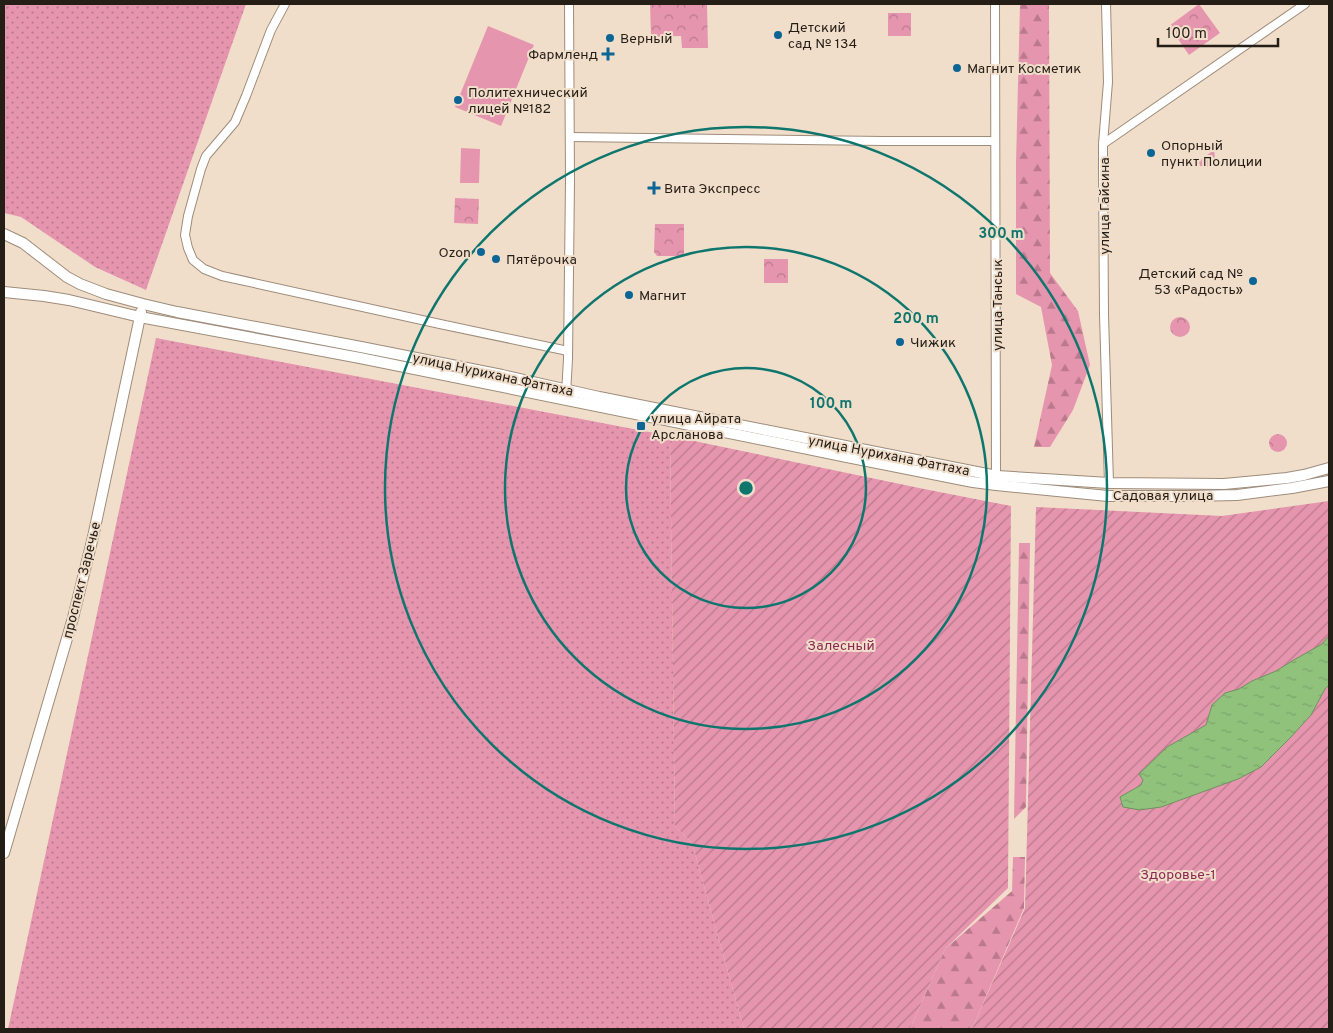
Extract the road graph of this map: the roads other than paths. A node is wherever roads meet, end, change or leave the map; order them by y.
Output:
1 (285, 4) edge
2 (568, 4) edge
3 (996, 4) edge
4 (1106, 4) edge
5 (1305, 4) edge
6 (570, 137) junction
7 (995, 141) junction
8 (1104, 144) junction
9 (4, 234) edge
10 (4, 292) edge
11 (143, 304) junction
12 (140, 317) junction
13 (568, 351) junction
14 (566, 395) junction
15 (1329, 468) edge
16 (996, 481) junction
17 (1329, 481) edge
18 (1109, 483) junction
19 (4, 853) edge

1 - 13 street
2 - 6 street
3 - 7 street, улица Тансык
4 - 8 street
5 - 8 street, улица Гайсина
6 - 7 street
6 - 13 street
7 - 16 street, улица Тансык
8 - 18 street, улица Гайсина
9 - 11 street, улица Нурихана Фаттаха
10 - 12 street, улица Нурихана Фаттаха
11 - 12 street, проспект Заречье
11 - 14 street, улица Нурихана Фаттаха
12 - 14 street, улица Нурихана Фаттаха
12 - 19 street, проспект Заречье
13 - 14 street
14 - 16 street, улица Нурихана Фаттаха
15 - 18 street, Садовая улица
16 - 17 street, Садовая улица
16 - 18 street, Садовая улица

